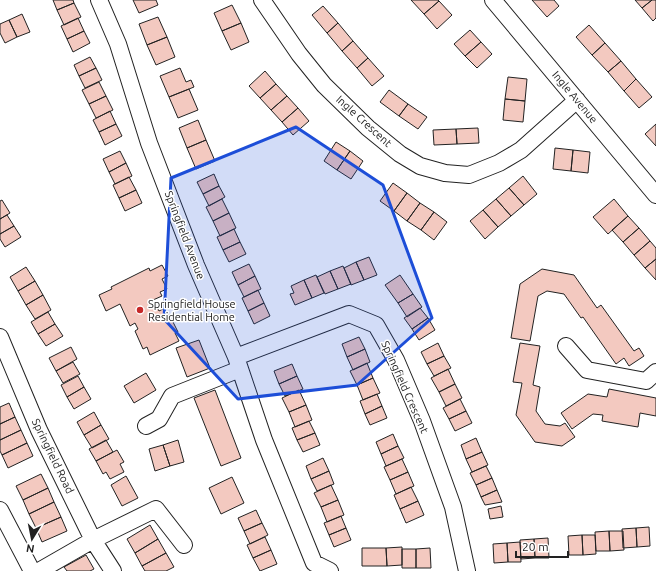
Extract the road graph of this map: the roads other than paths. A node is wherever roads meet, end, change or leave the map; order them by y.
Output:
1 (99, 0) edge
2 (262, 0) edge
3 (493, 0) edge
4 (577, 100) junction
5 (656, 195) edge
6 (0, 337) edge
7 (566, 346) dead end
8 (238, 363) junction
9 (656, 372) edge
10 (146, 426) dead end
11 (0, 510) edge
12 (93, 540) junction
13 (184, 544) dead end
14 (32, 571) edge
15 (40, 571) edge
16 (113, 571) edge
17 (330, 571) edge
18 (467, 571) edge

1 - 8 street, Springfield Avenue
2 - 4 street, Ingle Crescent
3 - 4 street, Ingle Avenue
4 - 5 street, Ingle Avenue
6 - 12 street, Springfield Road
7 - 9 street
8 - 10 street, Springfield Crescent
8 - 17 street, Springfield Avenue
8 - 18 street, Springfield Crescent
11 - 14 street
12 - 13 street
12 - 15 street
12 - 16 street, Springfield Road

